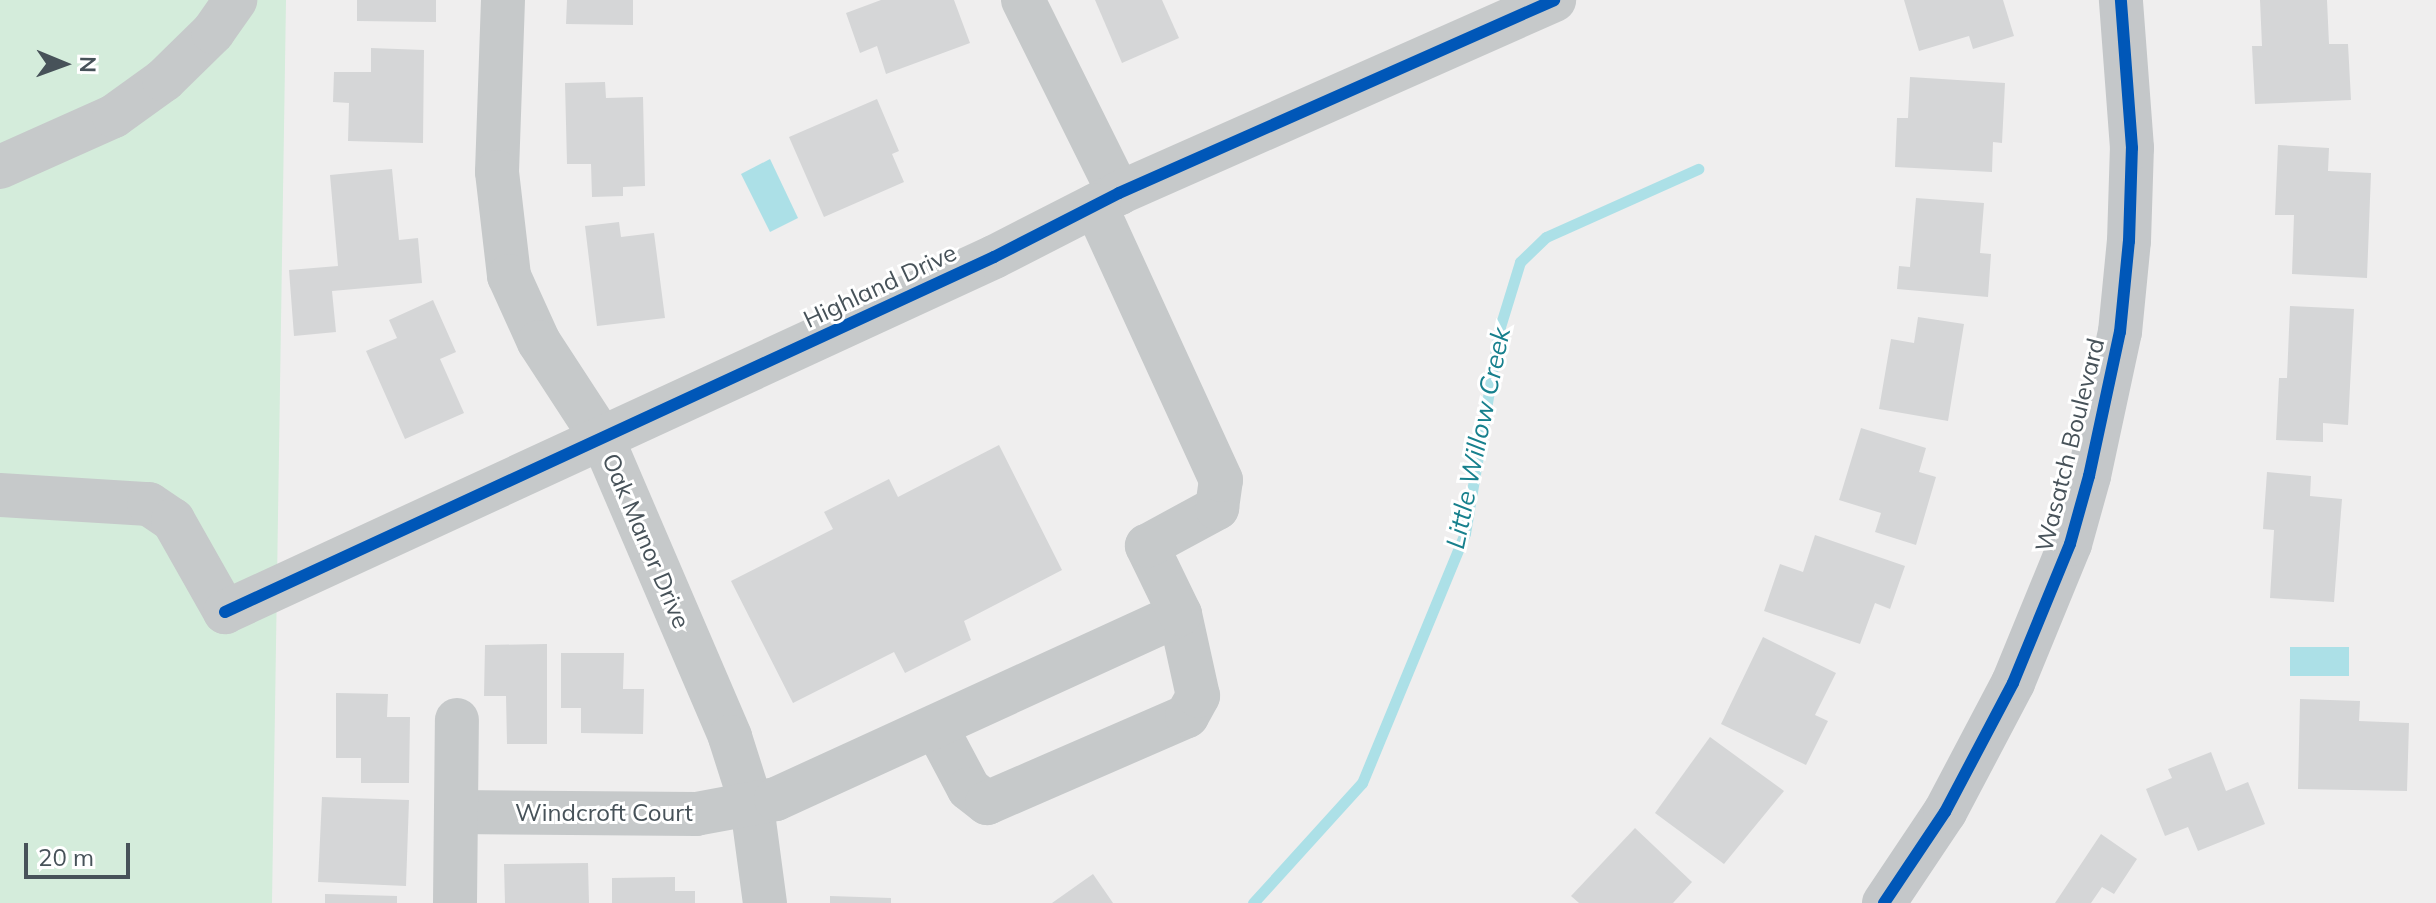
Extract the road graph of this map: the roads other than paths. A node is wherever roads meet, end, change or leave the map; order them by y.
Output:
1 (235, 0) edge
2 (503, 0) edge
3 (1023, 0) edge
4 (1554, 0) edge
5 (2121, 0) edge
6 (0, 167) edge
7 (1107, 199) junction
8 (603, 440) junction
9 (0, 495) edge
10 (1180, 614) junction
11 (457, 720) dead end
12 (936, 727) junction
13 (752, 806) junction
14 (456, 812) junction
15 (455, 902) edge
16 (765, 903) edge
17 (1884, 903) edge

1 - 6 street
2 - 8 street, Oak Manor Drive
3 - 7 street
4 - 7 street, Highland Drive
5 - 17 main road, Wasatch Boulevard
7 - 8 street, Highland Drive
7 - 10 street
8 - 9 street, Highland Drive
8 - 13 street, Oak Manor Drive
10 - 12 street, Windcroft Court
10 - 12 street
11 - 14 street
12 - 13 street, Windcroft Court
13 - 14 street, Windcroft Court
13 - 16 street, Oak Manor Drive
14 - 15 street

